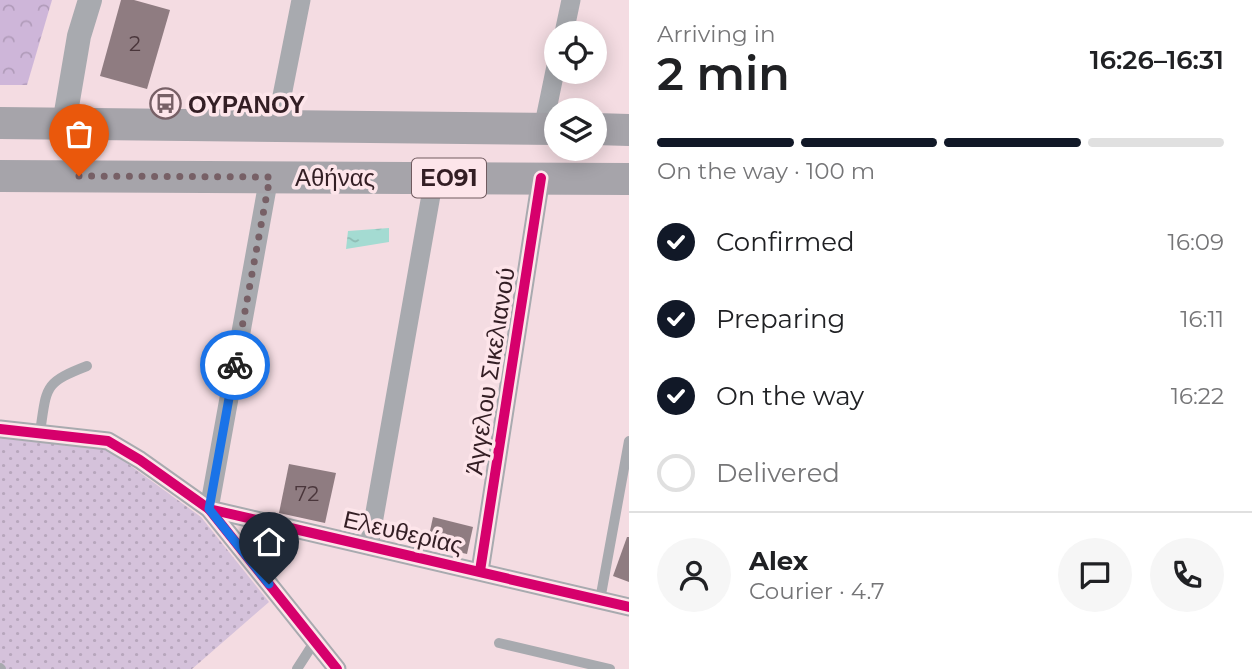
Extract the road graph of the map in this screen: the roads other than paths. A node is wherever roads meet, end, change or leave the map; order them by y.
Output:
1 (90, 0) edge
2 (300, 0) edge
3 (571, 0) edge
4 (567, 21) edge
5 (0, 123) edge
6 (64, 124) junction
7 (276, 126) junction
8 (544, 129) edge
9 (607, 129) edge
10 (629, 130) edge
11 (0, 176) edge
12 (270, 177) junction
13 (434, 178) junction
14 (541, 178) junction
15 (629, 179) edge
16 (87, 366) dead end
17 (0, 429) edge
18 (40, 432) junction
19 (629, 441) edge
20 (209, 509) junction
21 (369, 546) junction
22 (480, 571) junction
23 (600, 600) junction
24 (629, 607) edge
25 (315, 641) junction
26 (499, 643) dead end
27 (297, 669) edge
28 (337, 669) edge
29 (610, 669) edge

1 - 6 street
2 - 7 street
3 - 4 street
5 - 6 highway, Αθήνας / ΕΟ91
6 - 7 highway, Αθήνας / ΕΟ91
7 - 8 highway, Αθήνας / ΕΟ91
9 - 10 highway
11 - 12 highway, Αθήνας / ΕΟ91
12 - 13 highway, Αθήνας / ΕΟ91
12 - 20 street
13 - 14 highway, Αθήνας / ΕΟ91
13 - 21 street
14 - 15 highway, Αθήνας / ΕΟ91
14 - 22 street, Άγγελου Σικελιανού
16 - 18 lane
17 - 18 street
18 - 20 street
19 - 23 lane
20 - 21 street, Ελευθερίας
20 - 25 street
21 - 22 street, Ελευθερίας
22 - 23 street, Ελευθερίας
23 - 24 street, Ελευθερίας
25 - 27 lane
25 - 28 street
26 - 29 lane

